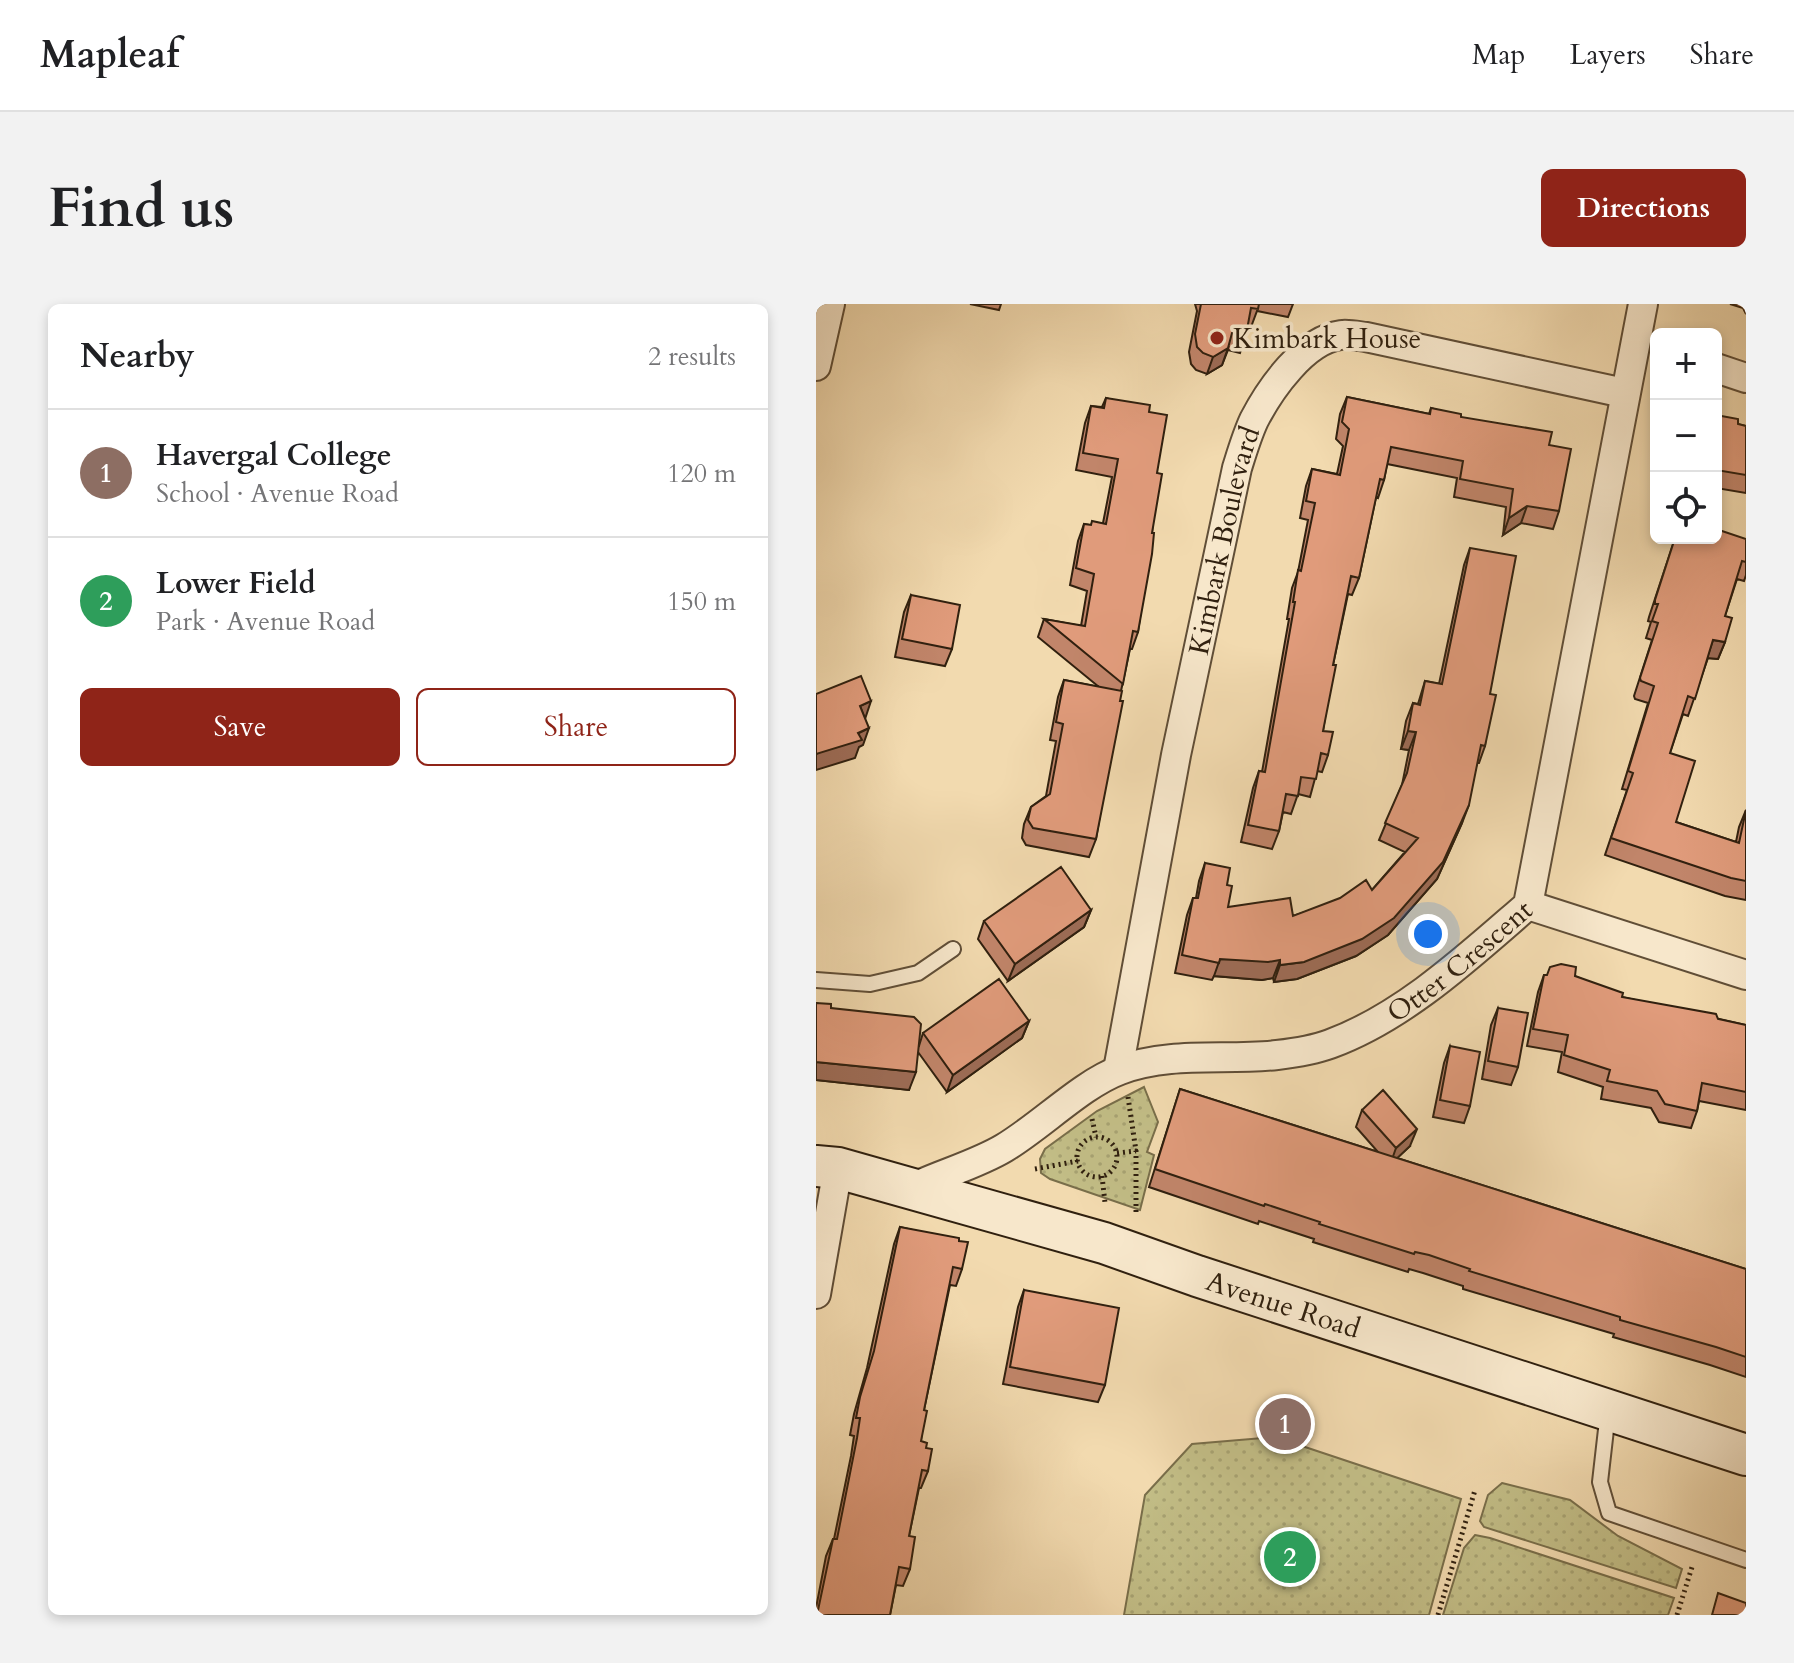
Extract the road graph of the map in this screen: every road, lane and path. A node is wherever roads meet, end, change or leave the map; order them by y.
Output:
1 (830, 304) edge
2 (1643, 304) edge
3 (1645, 346) edge
4 (816, 366) edge
5 (1722, 370) edge
6 (1746, 378) edge
7 (1624, 393) junction
8 (1528, 905) junction
9 (953, 949) dead end
10 (1746, 975) edge
11 (816, 980) edge
12 (1123, 1080) junction
13 (1091, 1113) dead end
14 (1096, 1137) junction
15 (1136, 1151) junction
16 (1117, 1153) junction
17 (1078, 1161) junction
18 (827, 1167) edge
19 (1035, 1169) dead end
20 (1102, 1176) junction
21 (917, 1191) junction
22 (1105, 1203) dead end
23 (1136, 1213) dead end
24 (816, 1294) edge
25 (1608, 1411) junction
26 (1746, 1455) edge
27 (1475, 1490) dead end
28 (1746, 1560) edge
29 (1692, 1567) dead end
30 (1438, 1615) edge
31 (1677, 1615) edge

1 - 4 street
2 - 3 street, Otter Crescent
3 - 7 street, Otter Crescent
5 - 6 street
7 - 8 street, Otter Crescent
7 - 12 street, Kimbark Boulevard
8 - 10 street
8 - 12 street, Otter Crescent
9 - 11 lane
12 - 15 path
12 - 21 street, Otter Crescent
13 - 14 path
14 - 16 path
14 - 17 path
15 - 16 path
15 - 23 path
16 - 20 path
17 - 19 path
17 - 20 path
18 - 21 main road, Avenue Road
18 - 24 street
20 - 22 path
21 - 25 main road, Avenue Road
25 - 26 main road, Avenue Road
25 - 28 lane
27 - 30 path
29 - 31 path

